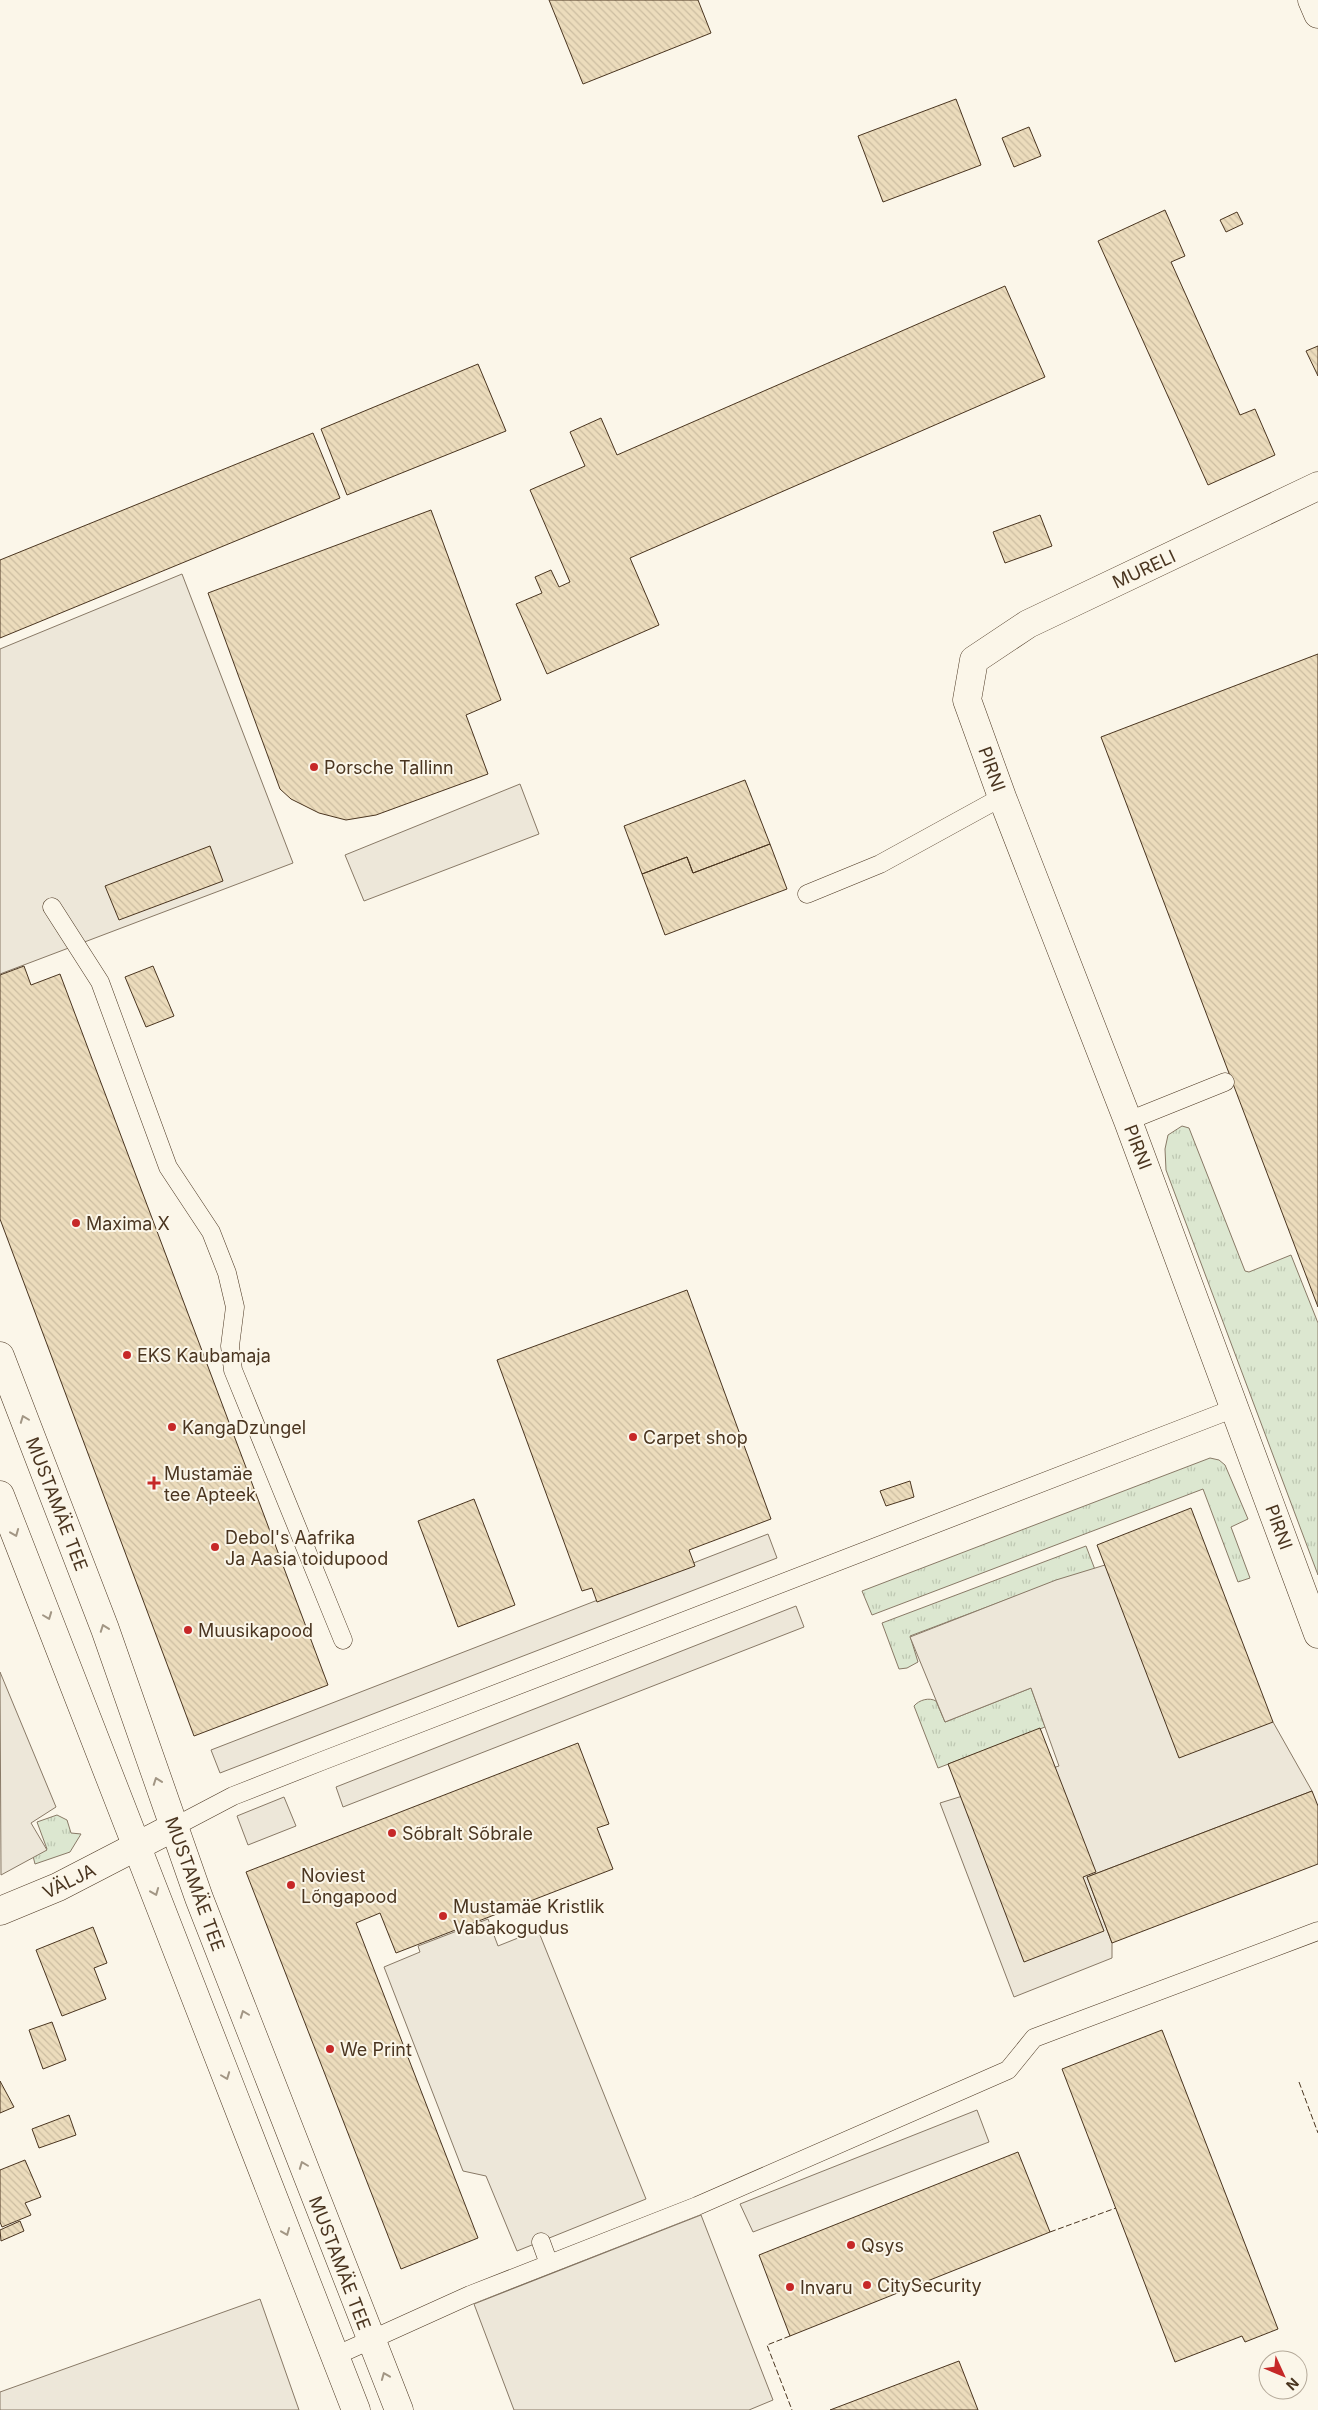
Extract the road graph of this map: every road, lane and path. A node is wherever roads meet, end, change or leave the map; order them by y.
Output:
1 (1312, 0) edge
2 (1318, 14) edge
3 (1318, 486) edge
4 (974, 660) joint
5 (1002, 797) junction
6 (808, 894) dead end
7 (52, 907) dead end
8 (1225, 1082) dead end
9 (1128, 1121) junction
10 (0, 1356) edge
11 (1235, 1408) junction
12 (0, 1495) edge
13 (1318, 1634) edge
14 (343, 1640) dead end
15 (174, 1827) junction
16 (137, 1847) junction
17 (0, 1911) edge
18 (1318, 1931) edge
19 (541, 2242) dead end
20 (549, 2264) junction
21 (370, 2341) junction
22 (335, 2356) junction
23 (356, 2410) edge
24 (399, 2410) edge

1 - 2 main road
3 - 4 main road, MURELI
4 - 5 main road, PIRNI
5 - 6 lane
5 - 9 main road, PIRNI
7 - 14 lane
8 - 9 lane
9 - 11 main road, PIRNI
15 -> 10 main road, MUSTAMÄE TEE
11 - 13 main road, PIRNI
11 - 15 lane
12 -> 16 main road
15 - 16 main road, VÄLJA
21 -> 15 main road, MUSTAMÄE TEE
16 - 17 main road, VÄLJA
16 -> 22 main road
18 - 20 lane
19 - 20 lane
20 - 21 lane
21 - 22 lane
24 -> 21 main road, MUSTAMÄE TEE
22 - 23 main road

